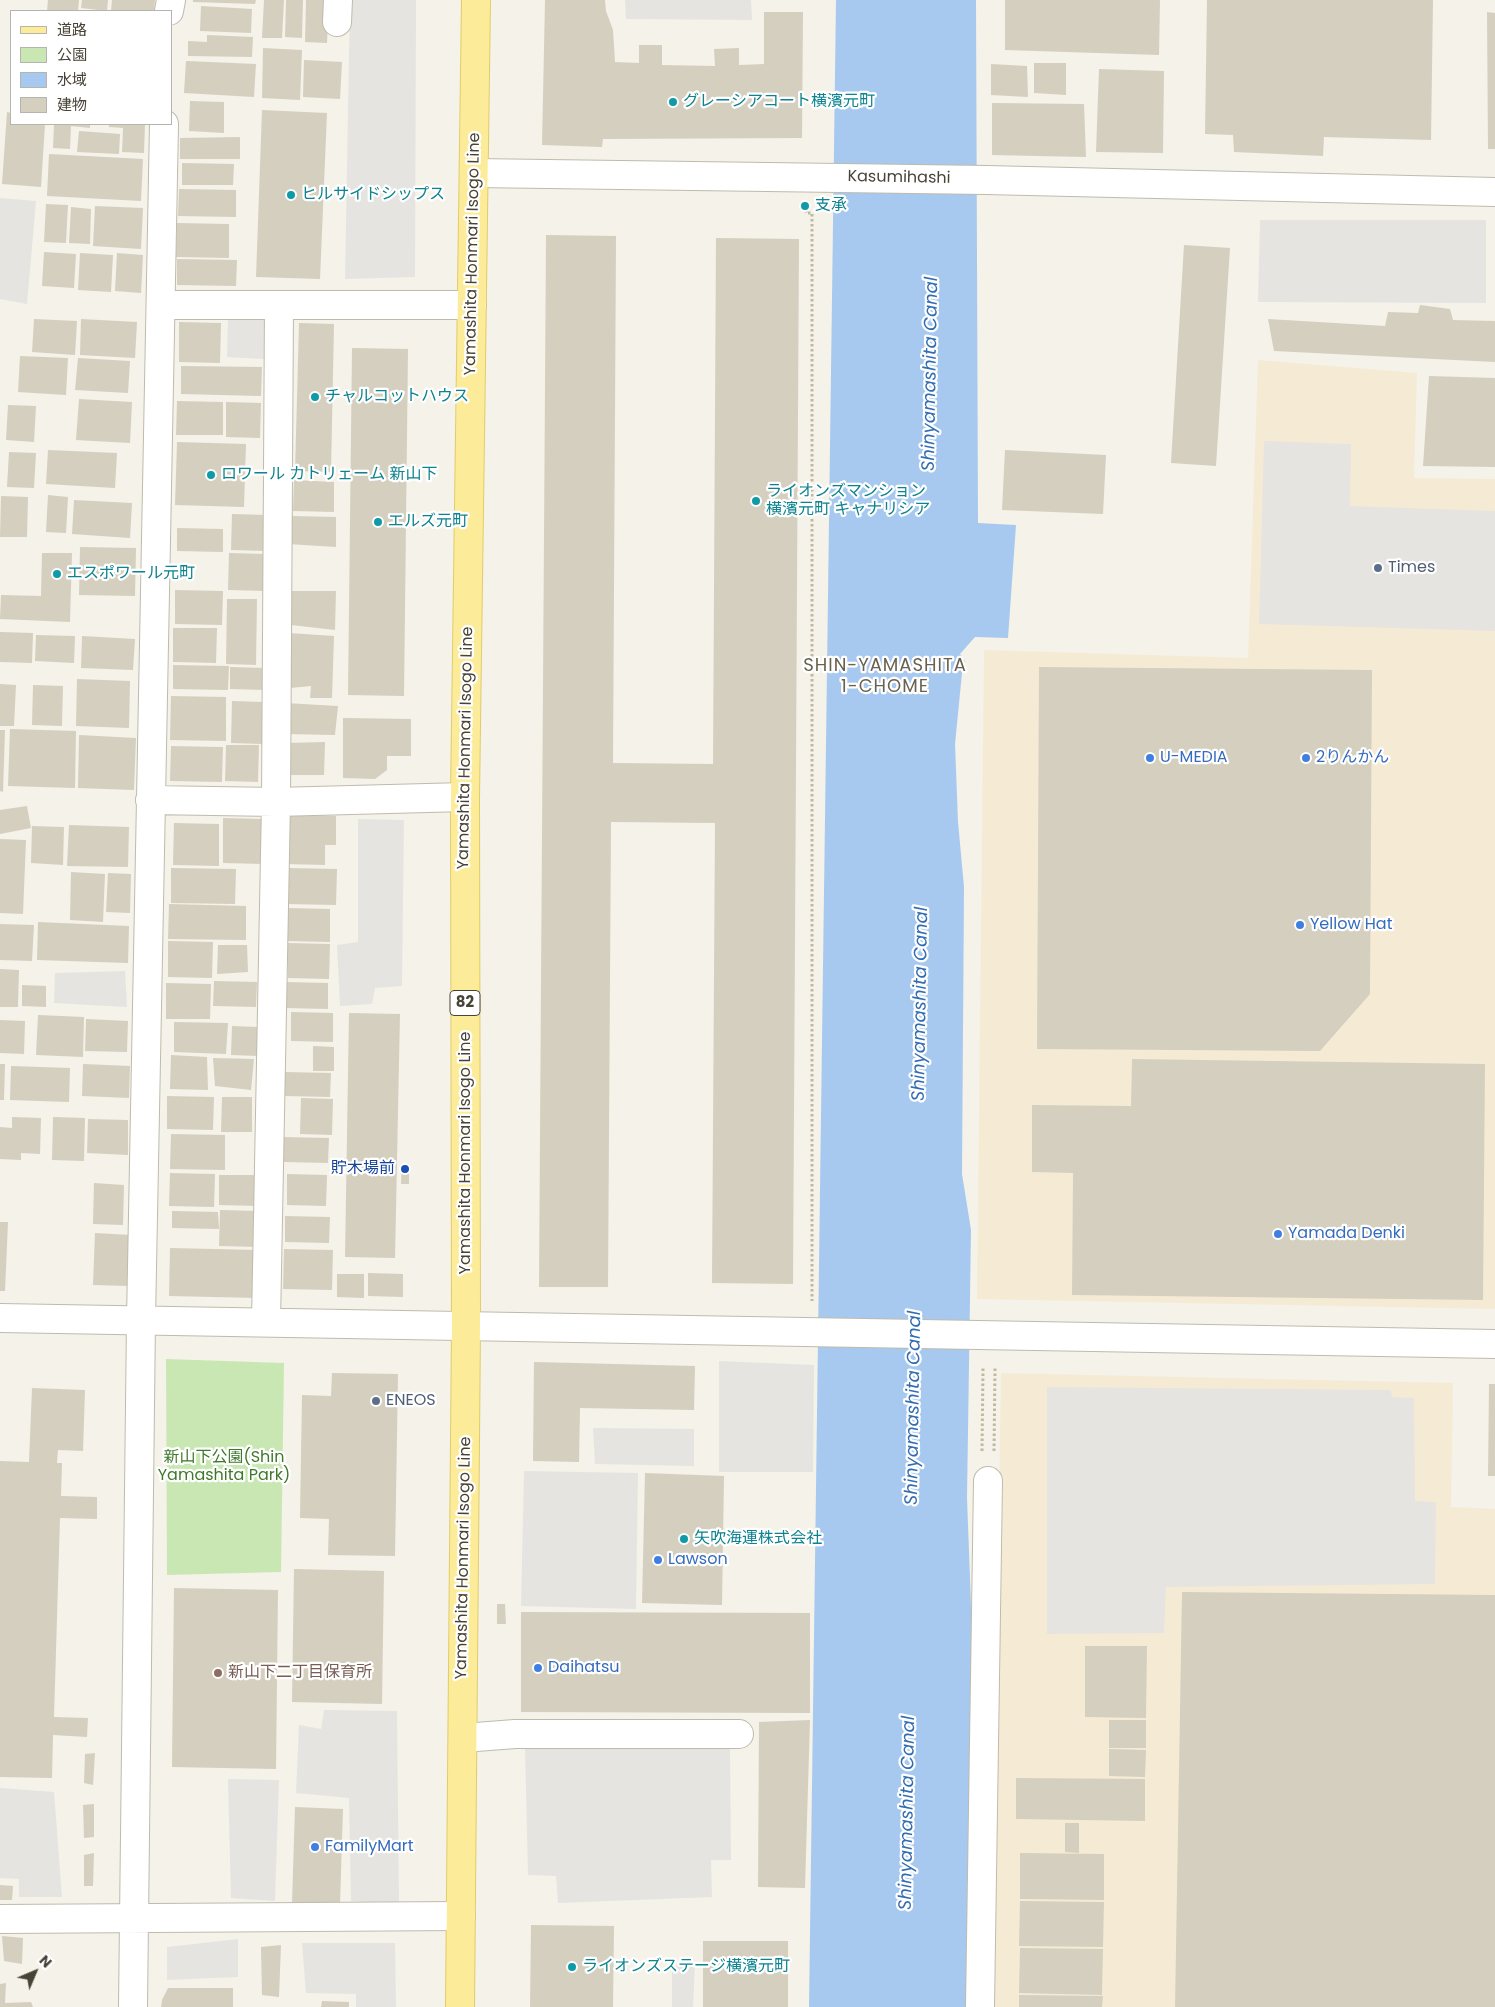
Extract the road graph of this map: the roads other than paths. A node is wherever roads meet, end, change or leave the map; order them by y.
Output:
1 (476, 0) edge
2 (164, 125) edge
3 (474, 173) junction
4 (1495, 192) edge
5 (162, 304) junction
6 (280, 305) junction
7 (472, 305) junction
8 (464, 797) junction
9 (150, 800) junction
10 (276, 802) junction
11 (0, 1318) edge
12 (141, 1320) junction
13 (266, 1322) junction
14 (466, 1327) junction
15 (1495, 1344) edge
16 (988, 1481) road end
17 (739, 1734) dead end
18 (463, 1738) junction
19 (461, 1916) junction
20 (134, 1918) junction
21 (0, 1919) edge
22 (133, 2007) edge
23 (460, 2007) edge
24 (980, 2007) edge

1 - 3 main road, Yamashita Honmari Isogo Line / 82
2 - 5 street
3 - 4 street, Kasumihashi
3 - 7 main road, Yamashita Honmari Isogo Line / 82
5 - 6 street
5 - 9 street
6 - 7 street
6 - 10 street
7 - 8 main road, Yamashita Honmari Isogo Line / 82
8 - 10 street
8 - 14 main road, Yamashita Honmari Isogo Line / 82
9 - 10 street
9 - 12 street
10 - 13 street
11 - 12 street
12 - 13 street
12 - 20 street
13 - 14 street
14 - 15 street
14 - 18 main road, Yamashita Honmari Isogo Line / 82
16 - 24 street
17 - 18 street
18 - 19 main road, Yamashita Honmari Isogo Line / 82
19 - 20 street
19 - 23 main road, Yamashita Honmari Isogo Line / 82
20 - 21 street
20 - 22 street

